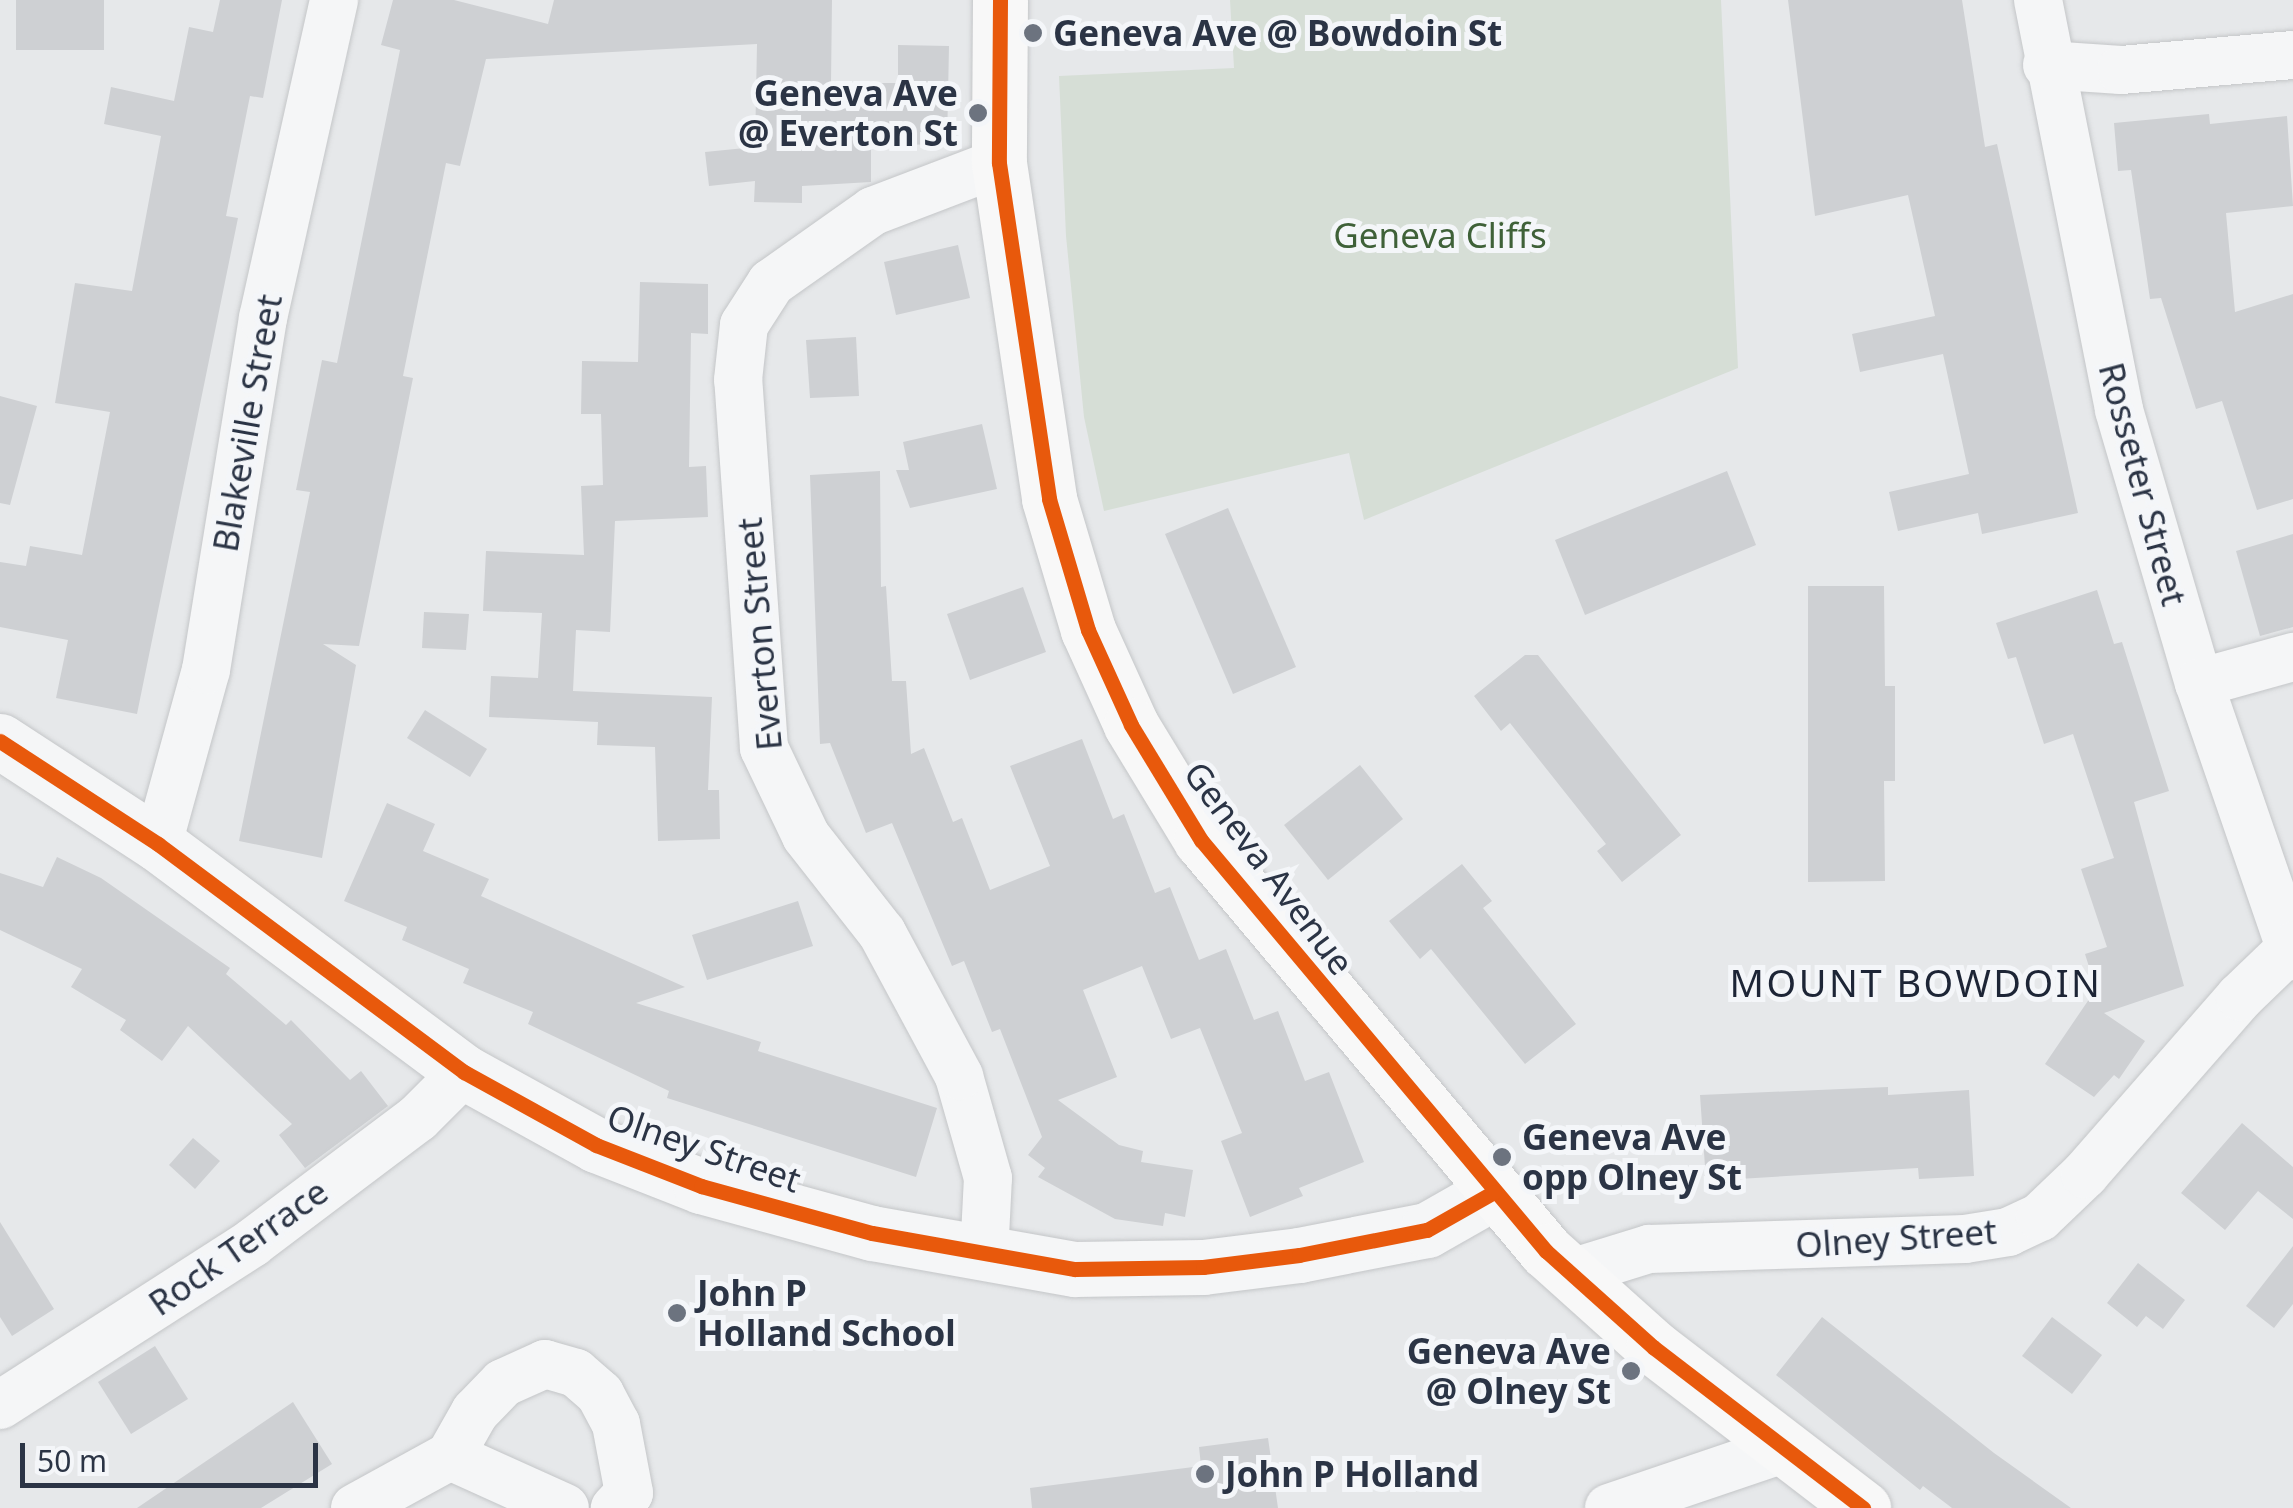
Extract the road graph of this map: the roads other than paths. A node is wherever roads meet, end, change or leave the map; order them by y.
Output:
1 (334, 0) edge
2 (1000, 0) edge
3 (2038, 0) edge
4 (2293, 55) edge
5 (2048, 65) junction
6 (999, 164) junction
7 (2293, 657) edge
8 (2198, 683) junction
9 (0, 741) edge
10 (158, 844) junction
11 (2292, 951) edge
12 (464, 1072) junction
13 (1494, 1192) junction
14 (984, 1256) junction
15 (1568, 1274) junction
16 (0, 1405) edge
17 (1780, 1450) junction
18 (450, 1456) junction
19 (355, 1508) edge
20 (564, 1508) edge
21 (615, 1508) edge
22 (1609, 1508) edge
23 (1863, 1508) edge

1 - 10 street, Blakeville Street
2 - 6 main road, Geneva Avenue
3 - 5 street, Rosseter Street
4 - 5 street
5 - 8 street, Rosseter Street
6 - 13 main road, Geneva Avenue
6 - 14 street, Everton Street
7 - 8 street
8 - 11 street, Rosseter Street
9 - 10 street, Olney Street
10 - 12 street, Olney Street
11 - 15 street, Olney Street
12 - 14 street, Olney Street
12 - 16 street, Rock Terrace
13 - 14 street, Olney Street
13 - 15 main road, Geneva Avenue
15 - 17 main road, Geneva Avenue
17 - 22 street
17 - 23 main road, Geneva Avenue
18 - 19 street
18 - 20 street
18 - 21 street

